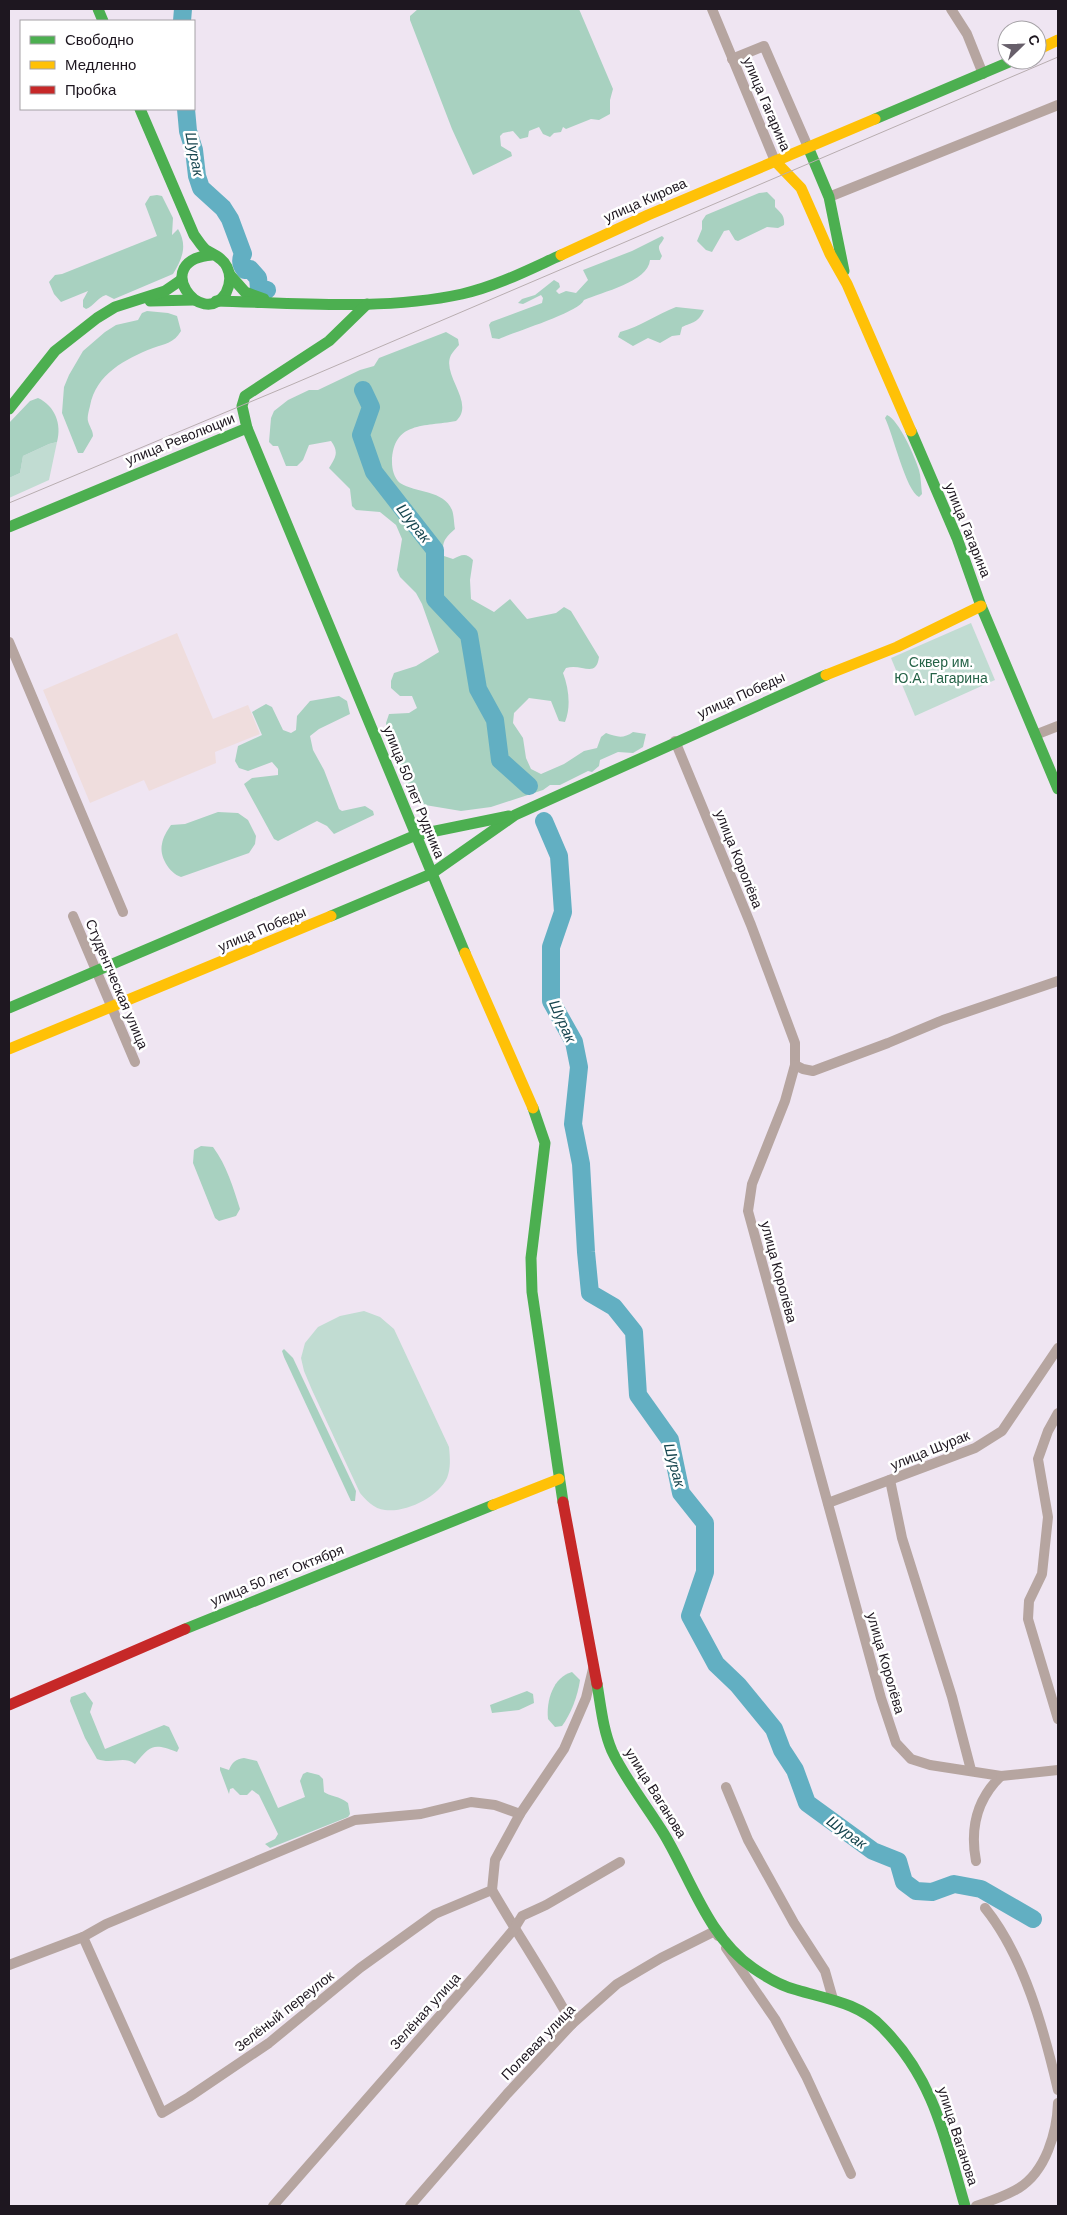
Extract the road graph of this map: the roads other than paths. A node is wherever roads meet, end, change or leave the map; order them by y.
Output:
1 (712, 9) edge
2 (951, 9) edge
3 (732, 60) junction
4 (997, 68) edge
5 (983, 74) junction
6 (1058, 105) edge
7 (140, 110) edge
8 (808, 148) junction
9 (775, 161) junction
10 (829, 197) junction
11 (194, 235) junction
12 (212, 255) junction
13 (190, 260) junction
14 (230, 275) junction
15 (181, 280) junction
16 (847, 284) junction
17 (194, 300) junction
18 (136, 301) junction
19 (216, 301) junction
20 (274, 304) junction
21 (367, 304) junction
22 (9, 409) edge
23 (247, 428) junction
24 (9, 527) edge
25 (981, 606) junction
26 (9, 642) edge
27 (1058, 726) edge
28 (1035, 735) junction
29 (675, 741) junction
30 (1058, 789) edge
31 (514, 815) junction
32 (416, 835) junction
33 (431, 874) junction
34 (123, 912) dead end
35 (73, 916) dead end
36 (96, 970) junction
37 (1058, 981) edge
38 (112, 1007) junction
39 (9, 1008) edge
40 (9, 1049) edge
41 (135, 1062) dead end
42 (794, 1065) junction
43 (1058, 1348) edge
44 (1058, 1413) edge
45 (559, 1479) junction
46 (890, 1480) junction
47 (828, 1503) junction
48 (594, 1663) junction
49 (9, 1705) edge
50 (1058, 1719) edge
51 (971, 1770) junction
52 (1058, 1770) edge
53 (1001, 1776) junction
54 (726, 1787) dead end
55 (520, 1814) junction
56 (976, 1861) dead end
57 (620, 1862) dead end
58 (492, 1890) junction
59 (985, 1908) dead end
60 (514, 1929) junction
61 (715, 1931) junction
62 (83, 1937) junction
63 (9, 1965) edge
64 (833, 1999) junction
65 (572, 2024) junction
66 (1058, 2090) edge
67 (1058, 2103) edge
68 (851, 2174) dead end
69 (273, 2206) edge
70 (410, 2206) edge
71 (965, 2206) edge
72 (976, 2206) edge

1 - 3 street, улица Гагарина
2 - 5 street
3 - 8 street, улица Гагарина
3 - 9 street, улица Гагарина
4 - 5 street, улица Кирова
5 - 8 street, улица Кирова
6 - 10 street
7 - 11 street
8 - 9 street, улица Кирова
8 - 10 street, улица Гагарина
9 - 16 street, улица Гагарина
9 - 21 street, улица Кирова
10 - 16 street, улица Гагарина
11 - 12 street
11 - 13 street
12 - 13 street
12 - 14 street
13 - 15 street
14 - 19 street
14 - 20 street
15 - 17 street
15 - 18 street
16 - 25 street, улица Гагарина
17 - 18 street
17 - 19 street
18 - 22 street
19 - 20 street, улица Кирова
20 - 21 street, улица Кирова
21 - 23 street, улица Революции
23 - 24 street, улица Революции
23 - 32 street, улица 50 лет Рудника
25 - 28 street, улица Гагарина
25 - 29 street, улица Победы
26 - 34 street
27 - 28 street
28 - 30 street, улица Гагарина
29 - 31 street, улица Победы
29 - 42 street, улица Королёва
31 - 32 street, улица Победы
31 - 33 street, улица Победы
32 - 33 street, улица 50 лет Рудника
32 - 36 street, улица Победы
33 - 38 street, улица Победы
33 - 45 street, улица 50 лет Рудника
35 - 36 street, Студентческая улица
36 - 38 street, Студентческая улица
36 - 39 street, улица Победы
37 - 42 street
38 - 40 street, улица Победы
38 - 41 street, Студентческая улица
42 - 47 street, улица Королёва
43 - 46 street, улица Шурак
44 - 50 street
45 - 48 street, улица Ваганова
45 - 49 street, улица 50 лет Октября
46 - 47 street, улица Шурак
46 - 51 street
47 - 51 street, улица Королёва
48 - 55 street
48 - 61 street, улица Ваганова
51 - 53 street, улица Королёва
52 - 53 street
53 - 56 street
54 - 64 street
55 - 58 street
55 - 62 street
57 - 60 street, Зелёная улица
58 - 60 street
58 - 62 street, Зелёный переулок
59 - 66 street
60 - 65 street
60 - 69 street, Зелёная улица
61 - 64 street, улица Ваганова
61 - 65 street, Полевая улица
61 - 68 street, улица Ваганова
62 - 63 street
64 - 71 street, улица Ваганова
65 - 70 street, Полевая улица
67 - 72 street

